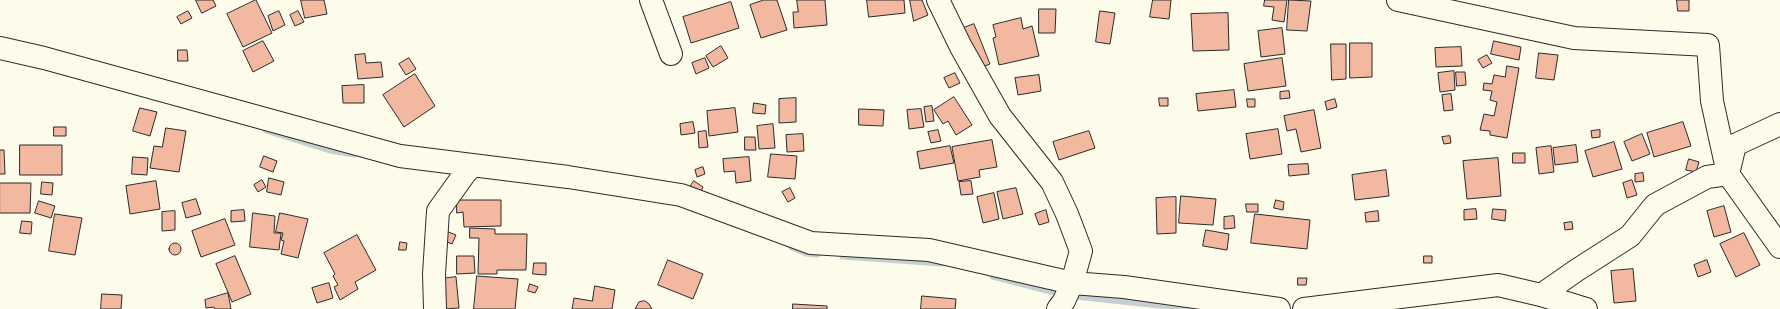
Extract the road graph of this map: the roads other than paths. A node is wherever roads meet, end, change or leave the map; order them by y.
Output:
1 (651, 0) edge
2 (938, 0) edge
3 (1398, 0) edge
4 (0, 48) edge
5 (671, 54) dead end
6 (1780, 124) edge
7 (473, 166) junction
8 (1728, 174) junction
9 (1780, 247) edge
10 (1540, 295) junction
11 (1066, 301) edge
12 (435, 309) edge
13 (1279, 309) edge
14 (1304, 309) edge
15 (1586, 309) edge

1 - 5 street
2 - 11 street
3 - 8 street
4 - 7 street
6 - 8 street
7 - 11 street
7 - 12 street
8 - 9 street
8 - 10 street
10 - 14 street
10 - 15 street
11 - 13 street

